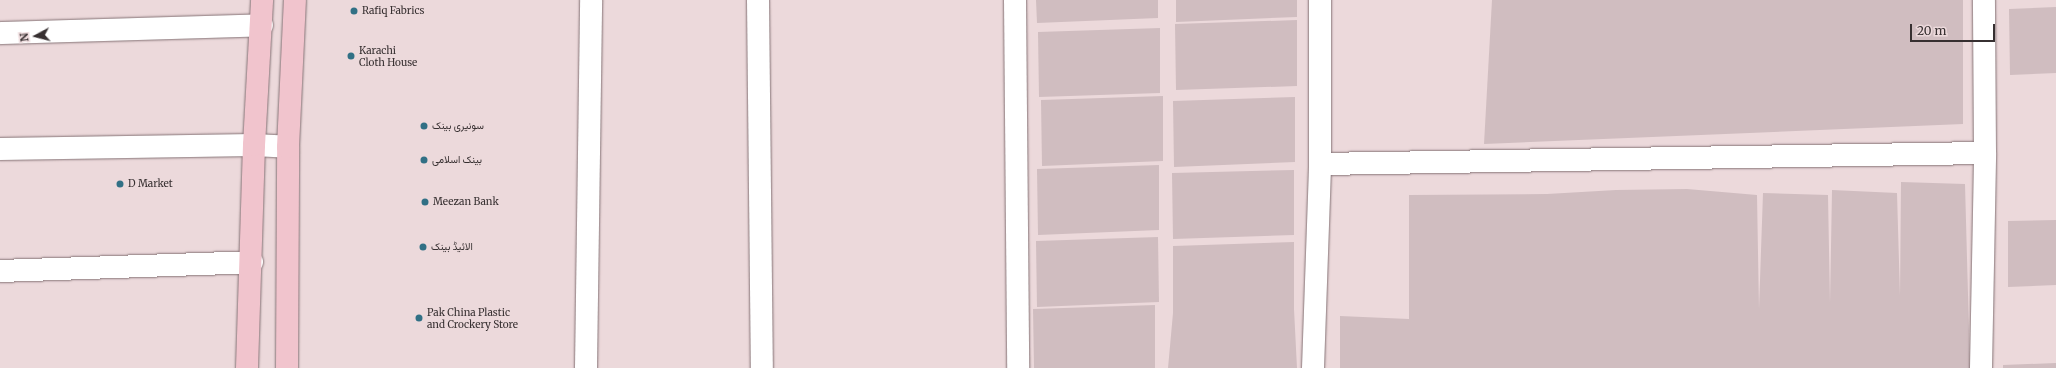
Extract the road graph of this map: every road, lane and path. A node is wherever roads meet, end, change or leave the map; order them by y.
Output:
1 (262, 0) edge
2 (296, 0) edge
3 (591, 0) edge
4 (758, 0) edge
5 (1015, 0) edge
6 (1320, 0) edge
7 (1984, 0) edge
8 (262, 25) junction
9 (0, 33) edge
10 (254, 145) junction
11 (288, 147) junction
12 (0, 149) edge
13 (1985, 152) junction
14 (1320, 164) junction
15 (252, 262) junction
16 (0, 271) edge
17 (247, 368) edge
18 (287, 368) edge
19 (586, 368) edge
20 (762, 368) edge
21 (1018, 368) edge
22 (1314, 368) edge
23 (1981, 368) edge

1 - 8 main road
2 - 11 main road
3 - 19 street
4 - 20 street
5 - 21 street
6 - 14 street
7 - 13 street
8 - 9 street
8 - 10 main road
10 - 11 street
10 - 12 street
10 - 15 main road
11 - 18 main road
13 - 14 street
13 - 23 street
14 - 22 street
15 - 16 street
15 - 17 main road

